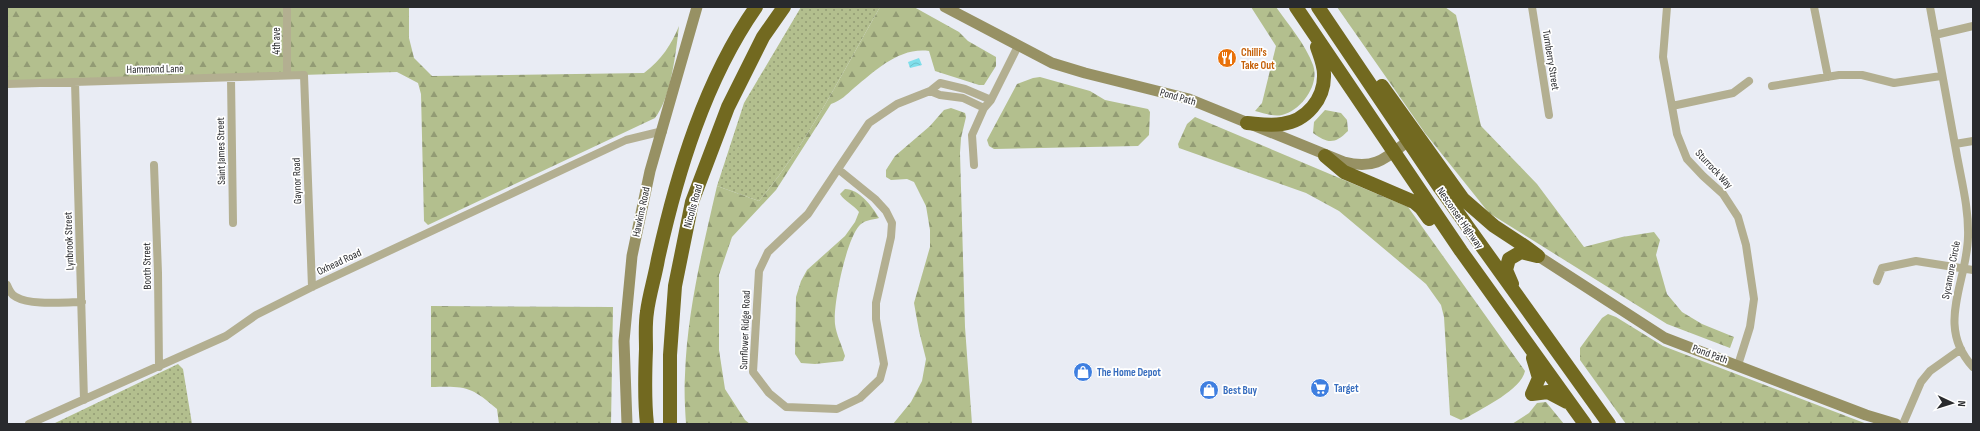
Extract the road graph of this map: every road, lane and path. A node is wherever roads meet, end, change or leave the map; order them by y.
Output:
1 (287, 7) edge
2 (697, 7) edge
3 (756, 7) edge
4 (784, 7) edge
5 (945, 7) edge
6 (1296, 7) edge
7 (1318, 7) edge
8 (1327, 7) edge
9 (1532, 7) edge
10 (1667, 7) edge
11 (1814, 7) edge
12 (1930, 7) edge
13 (1973, 26) edge
14 (1310, 28) junction
15 (1935, 35) junction
16 (1018, 46) junction
17 (287, 75) junction
18 (304, 75) joint
19 (1941, 76) junction
20 (1828, 77) junction
21 (231, 78) junction
22 (1749, 81) dead end
23 (75, 82) junction
24 (7, 84) edge
25 (948, 85) junction
26 (1772, 86) dead end
27 (930, 90) junction
28 (946, 96) junction
29 (991, 100) junction
30 (1672, 106) junction
31 (984, 108) junction
32 (1549, 116) dead end
33 (1248, 124) junction
34 (663, 131) junction
35 (1408, 141) junction
36 (1973, 141) edge
37 (1955, 144) junction
38 (1393, 153) junction
39 (1325, 156) junction
40 (154, 165) dead end
41 (974, 165) dead end
42 (838, 169) junction
43 (233, 223) dead end
44 (1461, 251) junction
45 (1538, 256) junction
46 (1963, 268) junction
47 (1973, 270) edge
48 (1877, 281) dead end
49 (7, 285) edge
50 (312, 287) junction
51 (82, 302) junction
52 (1521, 302) junction
53 (1529, 346) junction
54 (1961, 349) junction
55 (1738, 365) junction
56 (159, 367) junction
57 (1973, 367) edge
58 (84, 400) junction
59 (1572, 405) junction
60 (30, 424) edge
61 (627, 424) edge
62 (647, 424) edge
63 (670, 424) edge
64 (1585, 424) edge
65 (1609, 424) edge
66 (1896, 424) edge
67 (1903, 424) edge

1 - 17 street, 4th ave
2 - 34 street, Hawkins Road
3 - 62 highway, Nicolls Road
4 - 63 highway, Nicolls Road
5 - 16 street, Pond Path
6 - 14 highway, Nesconset Highway
7 - 35 highway, Nesconset Highway
8 - 45 highway
9 - 32 street, Turnberry Street
10 - 30 street, Sturrock Way
11 - 20 street
12 - 15 street, Sycamore Circle
13 - 15 street
14 - 33 highway
14 - 38 highway, Nesconset Highway
15 - 19 street, Sycamore Circle
16 - 29 street
16 - 33 street, Pond Path
17 - 18 street, Hammond Lane
17 - 21 street, Hammond Lane
18 - 50 street, Gaynor Road
19 - 20 street
19 - 37 street, Sycamore Circle
20 - 26 street
21 - 23 street, Hammond Lane
21 - 43 street, Saint James Street
22 - 30 street
23 - 24 street, Hammond Lane
23 - 51 street, Lynbrook Street
25 - 27 street, Sunflower Ridge Road
25 - 28 street
25 - 29 street, Sunflower Ridge Road
27 - 28 street
27 - 42 street, Sunflower Ridge Road
28 - 31 street
29 - 31 street
30 - 55 street, Sturrock Way
31 - 41 street
33 - 39 street, Pond Path
34 - 50 street, Oxhead Road
34 - 61 street, Hawkins Road
35 - 38 street, Pond Path
35 - 52 highway, Nesconset Highway
36 - 37 street
37 - 46 street, Sycamore Circle
38 - 39 street, Pond Path
38 - 44 highway, Nesconset Highway
39 - 44 highway
40 - 56 street, Booth Street
42 - 42 street, Sunflower Ridge Road
44 - 53 highway, Nesconset Highway
45 - 52 highway
45 - 55 street, Pond Path
46 - 47 street
46 - 48 street
46 - 54 street, Sycamore Circle
49 - 51 street
50 - 56 street, Oxhead Road
51 - 58 street, Lynbrook Street
52 - 65 highway, Nesconset Highway
53 - 59 highway, Nesconset Highway
53 - 59 highway
54 - 57 street, Sycamore Circle
54 - 67 street
55 - 66 street, Pond Path
56 - 58 street, Oxhead Road
58 - 60 street, Oxhead Road
59 - 64 highway, Nesconset Highway

